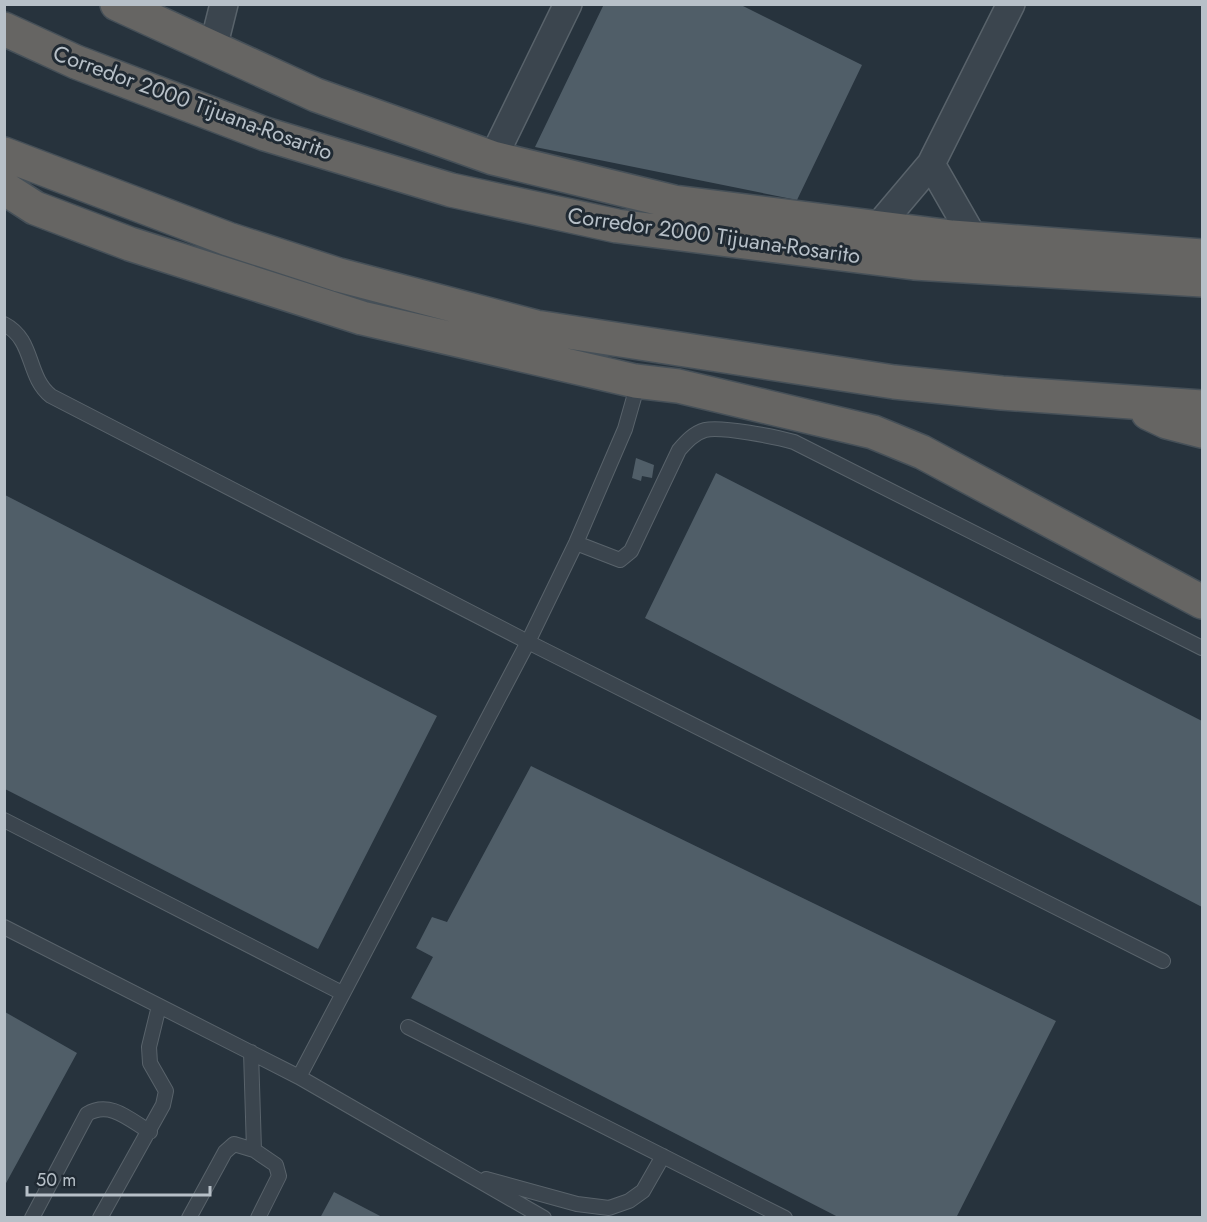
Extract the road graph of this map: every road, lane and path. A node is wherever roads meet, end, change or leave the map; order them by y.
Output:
1 (117, 4) edge
2 (224, 4) edge
3 (568, 4) edge
4 (1011, 4) edge
5 (4, 29) edge
6 (213, 48) junction
7 (4, 154) edge
8 (493, 158) junction
9 (931, 164) junction
10 (4, 188) edge
11 (876, 229) junction
12 (974, 239) junction
13 (1203, 256) edge
14 (1203, 280) edge
15 (4, 324) edge
16 (635, 381) junction
17 (1128, 402) junction
18 (1203, 407) edge
19 (1203, 431) edge
20 (576, 543) junction
21 (1203, 602) edge
22 (528, 642) junction
23 (1203, 648) edge
24 (4, 820) edge
25 (4, 927) edge
26 (1163, 961) dead end
27 (342, 993) junction
28 (159, 1006) junction
29 (408, 1027) dead end
30 (250, 1052) junction
31 (298, 1077) junction
32 (150, 1132) junction
33 (254, 1150) junction
34 (663, 1156) junction
35 (472, 1176) junction
36 (32, 1218) edge
37 (100, 1218) edge
38 (189, 1218) edge
39 (258, 1218) edge
40 (544, 1218) edge
41 (785, 1218) edge

1 - 6 highway
2 - 6 street
3 - 8 street
4 - 9 street
5 - 14 highway, Corredor 2000 Tijuana-Rosarito
6 - 8 highway
7 - 17 highway
8 - 11 highway
9 - 11 street
9 - 12 street
10 - 16 highway
11 - 12 highway
12 - 13 highway
15 - 22 lane
16 - 20 lane
16 - 21 highway
17 - 18 highway
17 - 19 highway
20 - 22 lane
20 - 23 lane
22 - 26 lane
22 - 27 lane
24 - 27 lane
25 - 28 lane
27 - 31 lane
28 - 30 lane
28 - 32 lane
29 - 34 lane
30 - 31 lane
30 - 33 lane
31 - 35 lane
32 - 36 lane
32 - 37 lane
33 - 38 lane
33 - 39 lane
34 - 35 lane
34 - 41 lane
35 - 40 lane

